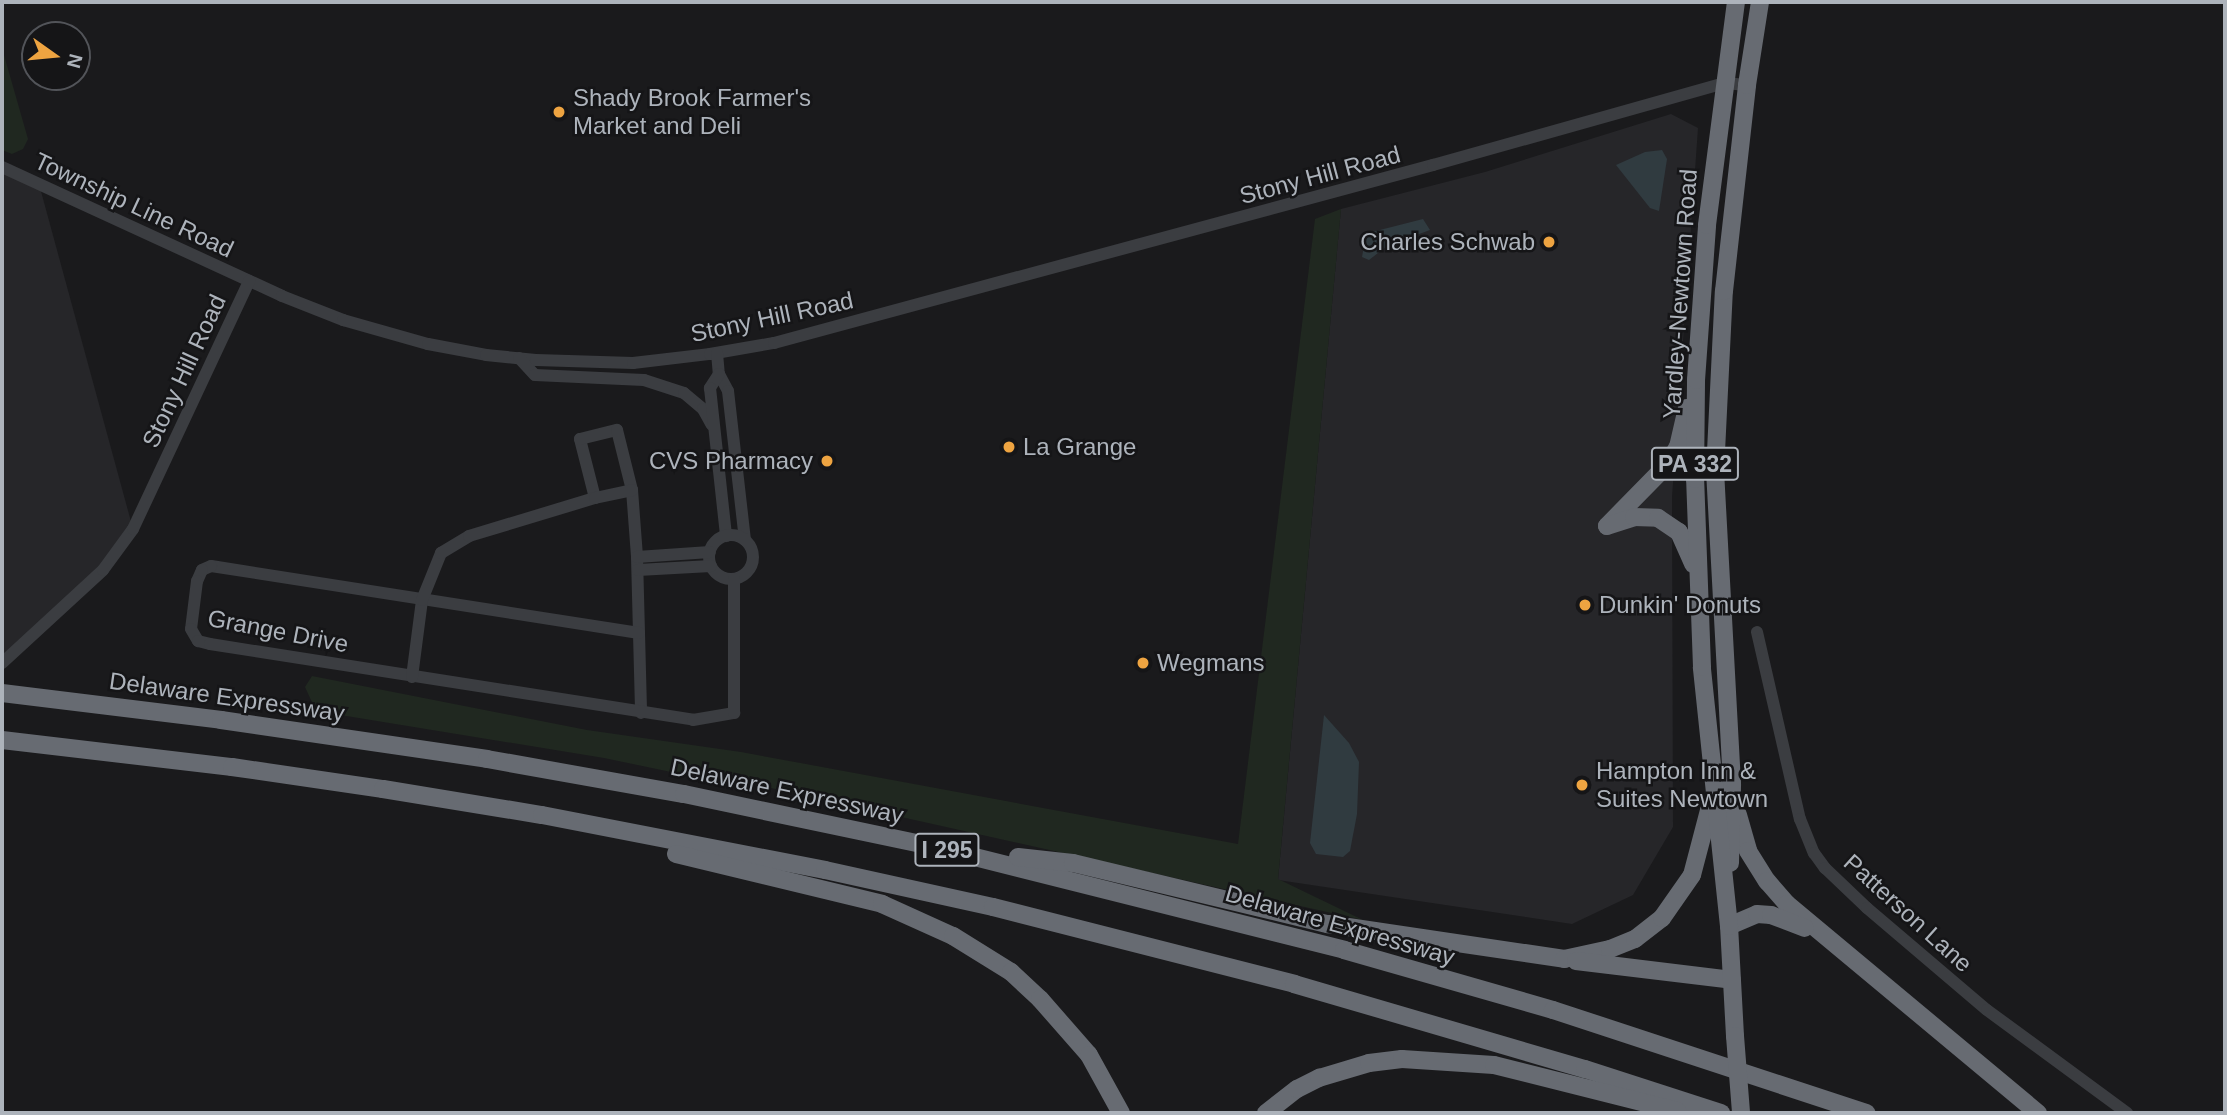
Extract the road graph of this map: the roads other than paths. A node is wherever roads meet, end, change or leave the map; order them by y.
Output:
1 (1736, 2) edge
2 (1760, 2) edge
3 (1724, 83) junction
4 (1747, 85) junction
5 (2, 167) edge
6 (1703, 280) junction
7 (249, 281) junction
8 (717, 353) junction
9 (519, 358) junction
10 (719, 374) junction
11 (712, 425) junction
12 (632, 490) junction
13 (595, 498) junction
14 (726, 536) junction
15 (745, 540) junction
16 (710, 552) junction
17 (638, 564) junction
18 (711, 566) junction
19 (734, 579) junction
20 (1699, 579) junction
21 (422, 600) junction
22 (1757, 632) dead end
23 (639, 633) junction
24 (2, 663) edge
25 (412, 677) junction
26 (2, 693) edge
27 (641, 713) junction
28 (2, 740) edge
29 (87, 749) junction
30 (1732, 784) junction
31 (1713, 790) junction
32 (935, 847) junction
33 (1729, 926) junction
34 (1821, 935) junction
35 (1564, 959) junction
36 (1732, 980) junction
37 (1121, 1113) edge
38 (1266, 1113) edge
39 (1685, 1113) edge
40 (1721, 1113) edge
41 (1741, 1113) edge
42 (1867, 1113) edge
43 (2038, 1113) edge
44 (2127, 1113) edge

1 - 3 highway, Yardley-Newtown Road / PA 332
2 - 4 highway, Yardley-Newtown Road / PA 332
3 - 4 street, Stony Hill Road
3 - 6 highway, Yardley-Newtown Road / PA 332
3 - 8 street, Stony Hill Road
4 - 30 highway, Yardley-Newtown Road / PA 332
5 - 7 street, Township Line Road
6 - 20 highway, Yardley-Newtown Road / PA 332
6 - 20 highway
7 - 9 street, Stony Hill Road
7 - 24 street, Stony Hill Road
8 - 9 street, Stony Hill Road
8 - 10 street
9 - 11 street
10 - 11 street
10 - 15 street
11 - 14 street
12 - 13 street
12 - 13 street
12 - 17 street
13 - 21 street
14 - 15 street
14 - 16 street
15 - 19 street
16 - 17 street
16 - 18 street
17 - 18 street
17 - 23 street
18 - 19 street
19 - 27 street, Grange Drive
20 - 31 highway, Yardley-Newtown Road / PA 332
21 - 23 street, Grange Drive
21 - 25 street
21 - 25 street, Grange Drive
22 - 44 street, Patterson Lane
23 - 27 street
25 - 27 street, Grange Drive
26 - 32 highway, Delaware Expressway / I 295
28 - 29 highway, I 295
29 - 37 highway
29 - 40 highway, I 295
30 - 33 highway, Yardley-Newtown Road / PA 332
30 - 34 highway
31 - 33 highway, Yardley-Newtown Road / PA 332
31 - 35 highway
32 - 35 highway
32 - 42 highway, Delaware Expressway / I 295
33 - 34 highway
33 - 36 highway, Yardley-Newtown Road / PA 332
34 - 43 highway
35 - 36 highway
36 - 41 highway, Yardley-Newtown Road / PA 332, bridge
38 - 39 highway

